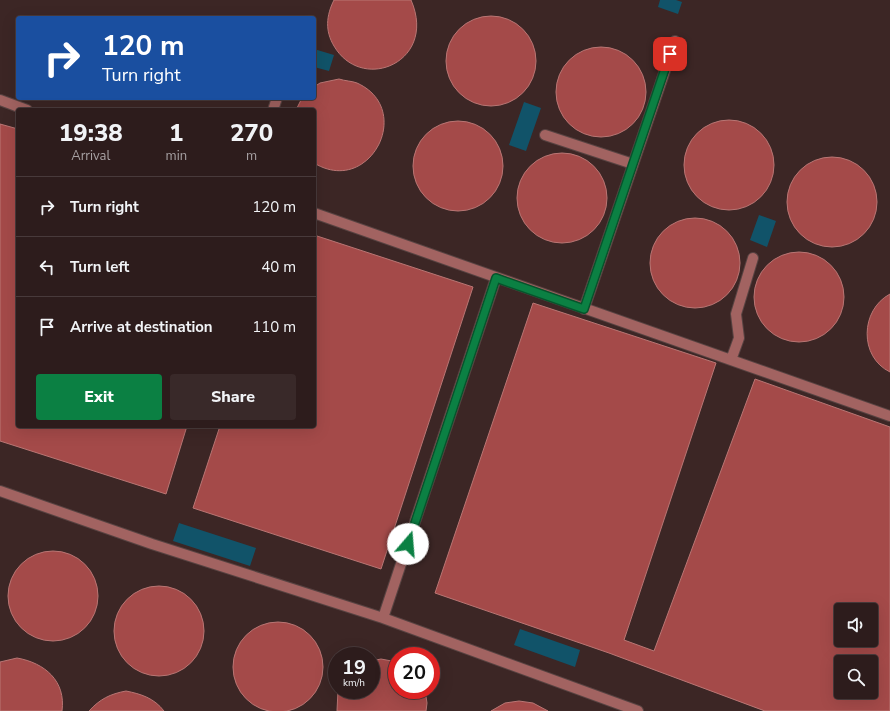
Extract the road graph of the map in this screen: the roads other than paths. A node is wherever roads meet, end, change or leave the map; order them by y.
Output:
1 (675, 41) dead end
2 (0, 100) edge
3 (22, 108) edge
4 (545, 135) dead end
5 (633, 164) junction
6 (316, 214) edge
7 (753, 258) dead end
8 (496, 278) junction
9 (584, 309) junction
10 (731, 360) junction
11 (890, 416) edge
12 (0, 491) edge
13 (383, 618) junction
14 (638, 711) edge

1 - 5 lane
2 - 3 lane
4 - 5 lane
5 - 9 lane
6 - 8 lane
7 - 10 lane
8 - 9 lane
8 - 13 lane
9 - 10 lane
10 - 11 lane
12 - 13 lane
13 - 14 lane

